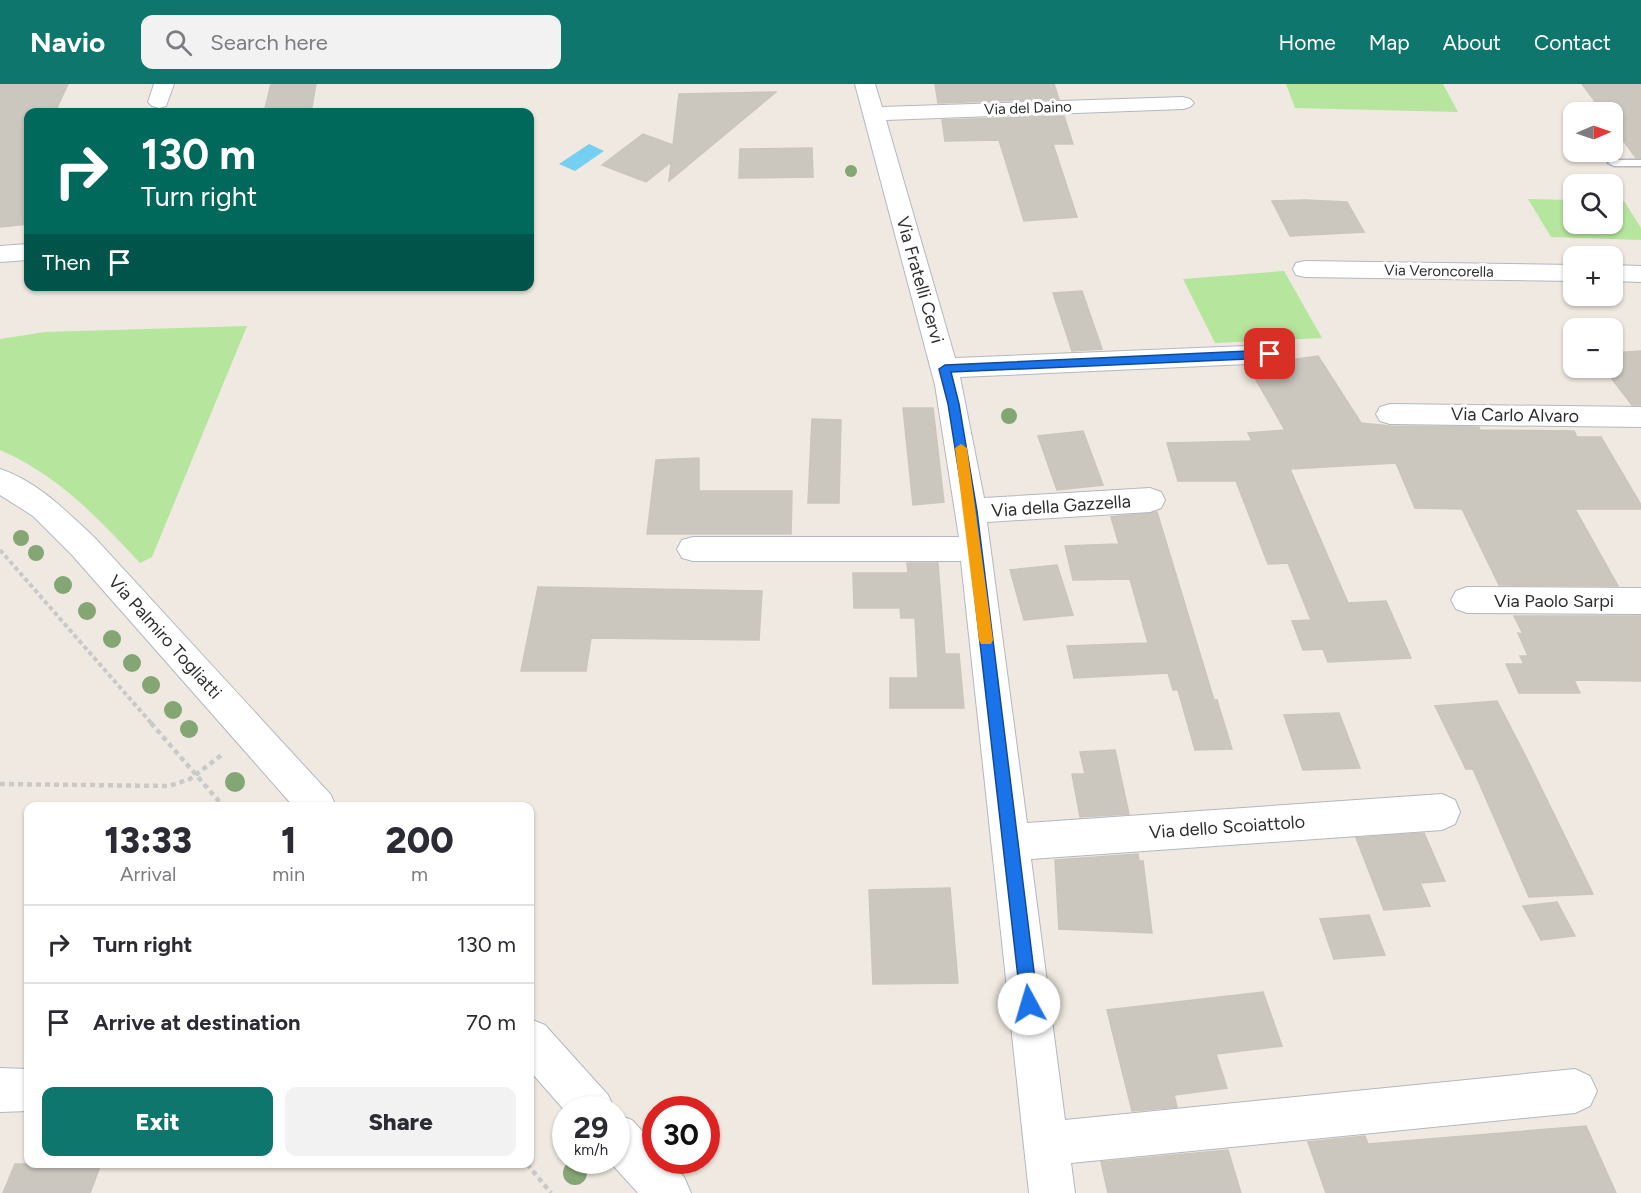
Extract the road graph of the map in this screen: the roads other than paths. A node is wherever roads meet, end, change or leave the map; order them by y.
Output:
1 (869, 99) edge
2 (1183, 104) dead end
3 (1614, 163) dead end
4 (1641, 164) edge
5 (24, 252) edge
6 (0, 254) edge
7 (1305, 269) dead end
8 (1563, 273) edge
9 (1623, 273) edge
10 (1641, 274) edge
11 (1270, 354) dead end
12 (945, 369) junction
13 (1390, 414) dead end
14 (1641, 417) edge
15 (0, 480) edge
16 (1150, 500) dead end
17 (971, 511) junction
18 (693, 549) dead end
19 (974, 549) junction
20 (1467, 600) dead end
21 (1641, 602) edge
22 (314, 802) edge
23 (1442, 812) dead end
24 (1011, 842) junction
25 (534, 1044) edge
26 (0, 1090) edge
27 (24, 1090) edge
28 (1575, 1091) dead end
29 (580, 1096) edge
30 (1045, 1144) junction
31 (630, 1151) edge
32 (668, 1193) edge
33 (1052, 1193) edge

1 - 2 street, Via del Daino
1 - 12 street, Via Fratelli Cervi
3 - 4 lane
5 - 6 street
7 - 8 street, Via Veroncorella
9 - 10 street
11 - 12 street
12 - 17 street, Via Fratelli Cervi
13 - 14 street, Via Carlo Alvaro
15 - 22 street, Via Palmiro Togliatti
16 - 17 street, Via della Gazzella
17 - 19 street, Via Fratelli Cervi
18 - 19 street
19 - 24 street, Via Fratelli Cervi
20 - 21 street, Via Paolo Sarpi
23 - 24 street, Via dello Scoiattolo
24 - 30 street, Via Fratelli Cervi
25 - 29 street
26 - 27 street
28 - 30 street
30 - 33 street, Via Fratelli Cervi
31 - 32 street

